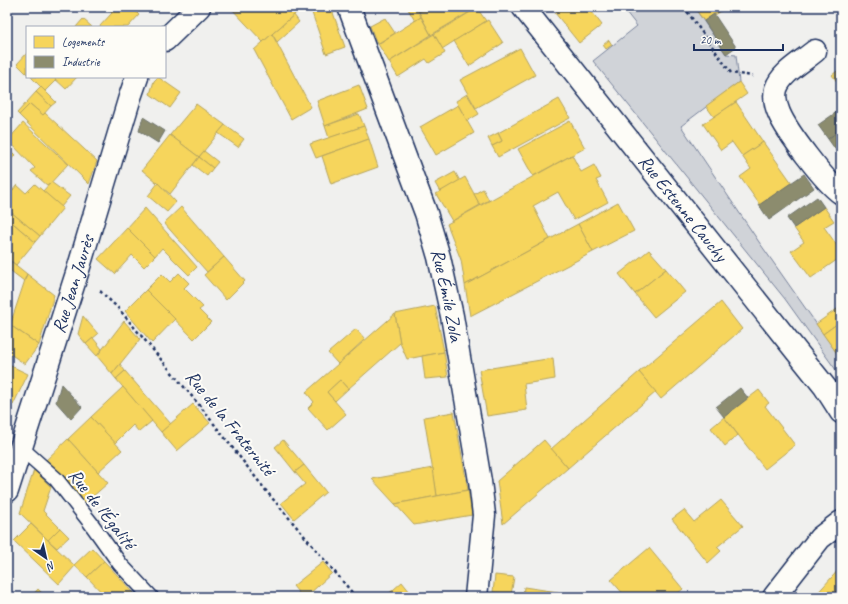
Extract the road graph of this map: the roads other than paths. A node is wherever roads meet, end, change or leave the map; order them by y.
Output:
1 (199, 7) edge
2 (349, 7) edge
3 (523, 7) edge
4 (166, 39) edge
5 (815, 51) dead end
6 (137, 78) edge
7 (841, 193) edge
8 (841, 412) edge
9 (21, 448) junction
10 (7, 491) edge
11 (841, 522) edge
12 (152, 597) edge
13 (476, 597) edge
14 (774, 597) edge

1 - 4 street
2 - 13 street, Rue Émile Zola
3 - 8 street, Rue Estenne Cauchy
5 - 7 street
6 - 9 street, Rue Jean Jaurès
9 - 10 street, Rue Jean Jaurès
9 - 12 lane, Rue de l'Égalité
11 - 14 street

